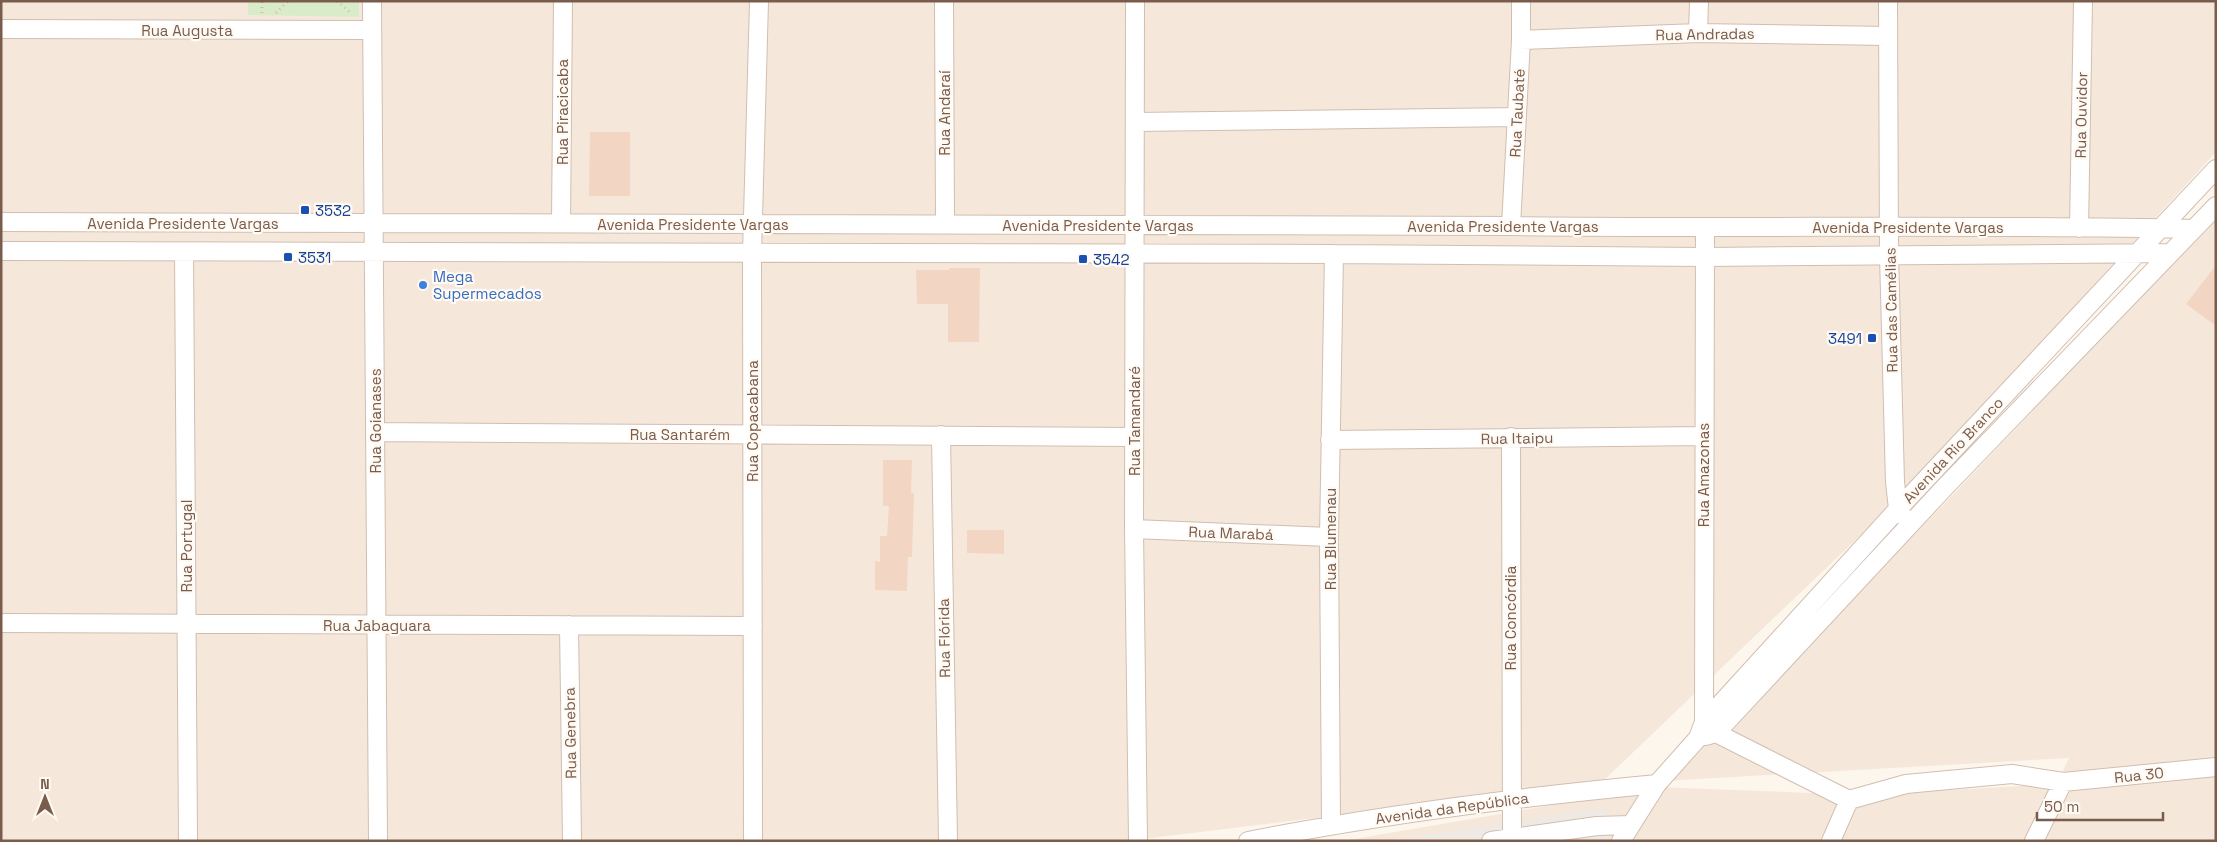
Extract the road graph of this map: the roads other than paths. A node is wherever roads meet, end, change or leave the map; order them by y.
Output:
1 (372, 1) edge
2 (563, 1) edge
3 (759, 1) edge
4 (944, 1) edge
5 (1135, 1) edge
6 (1521, 1) edge
7 (1699, 1) edge
8 (1888, 1) edge
9 (2083, 1) edge
10 (1, 29) edge
11 (372, 30) junction
12 (1698, 33) junction
13 (1888, 36) junction
14 (1521, 40) junction
15 (1517, 117) junction
16 (1135, 122) junction
17 (2216, 168) edge
18 (2216, 206) edge
19 (1, 222) edge
20 (374, 223) junction
21 (561, 223) junction
22 (753, 224) junction
23 (945, 224) junction
24 (1135, 225) junction
25 (1511, 226) junction
26 (1890, 226) junction
27 (1705, 228) junction
28 (2079, 228) junction
29 (2160, 228) junction
30 (2194, 229) junction
31 (1, 251) edge
32 (184, 252) junction
33 (374, 252) junction
34 (752, 253) junction
35 (1134, 253) junction
36 (2138, 253) junction
37 (2171, 253) junction
38 (1334, 254) junction
39 (1889, 255) junction
40 (1704, 257) junction
41 (375, 432) junction
42 (752, 434) junction
43 (940, 436) junction
44 (1703, 436) junction
45 (1134, 437) junction
46 (1511, 437) junction
47 (1330, 440) junction
48 (1898, 509) junction
49 (1908, 526) junction
50 (1134, 529) junction
51 (1329, 537) junction
52 (1, 623) edge
53 (187, 624) junction
54 (377, 625) junction
55 (569, 626) junction
56 (752, 626) junction
57 (1706, 731) junction
58 (2216, 767) edge
59 (2063, 782) junction
60 (1657, 784) junction
61 (1510, 800) junction
62 (1849, 800) junction
63 (1332, 824) junction
64 (1631, 825) junction
65 (1512, 838) junction
66 (188, 841) edge
67 (378, 841) edge
68 (572, 841) edge
69 (753, 841) edge
70 (948, 841) edge
71 (1138, 841) edge
72 (1248, 841) edge
73 (1491, 841) edge
74 (1621, 841) edge
75 (1831, 841) edge
76 (2034, 841) edge

1 - 11 street, Rua Goianases
2 - 21 street, Rua Piracicaba
3 - 22 street, Rua Copacabana
4 - 23 street, Rua Andaraí
5 - 16 street, Rua Tamandaré
6 - 14 street, Rua Taubaté
7 - 12 street
8 - 13 street, Rua das Camélias
9 - 28 street, Rua Ouvidor
10 - 11 street, Rua Augusta
11 - 20 street, Rua Goianases
12 - 13 street, Rua Andradas
12 - 14 street, Rua Andradas
13 - 26 street, Rua das Camélias
14 - 15 street, Rua Taubaté
15 - 16 street
15 - 25 street, Rua Taubaté
16 - 24 street, Rua Tamandaré
17 - 29 street, Avenida Rio Branco
18 - 30 street, Avenida Rio Branco
19 - 20 street, Avenida Presidente Vargas
20 - 21 street, Avenida Presidente Vargas
20 - 33 street, Rua Goianases
21 - 22 street, Avenida Presidente Vargas
22 - 23 street, Avenida Presidente Vargas
22 - 34 street, Rua Copacabana
23 - 24 street, Avenida Presidente Vargas
24 - 25 street, Avenida Presidente Vargas
24 - 35 street, Rua Tamandaré
25 - 27 street, Avenida Presidente Vargas
26 - 27 street, Avenida Presidente Vargas
26 - 28 street, Avenida Presidente Vargas
26 - 39 street, Rua das Camélias
27 - 40 street, Rua Amazonas
28 - 29 street, Avenida Presidente Vargas
29 - 30 street, Avenida Presidente Vargas
29 - 36 street, Avenida Rio Branco
30 - 37 street, Avenida Rio Branco
31 - 32 street, Avenida Presidente Vargas
32 - 33 street, Avenida Presidente Vargas
32 - 53 street, Rua Portugal
33 - 34 street, Avenida Presidente Vargas
33 - 41 street, Rua Goianases
34 - 35 street, Avenida Presidente Vargas
34 - 42 street, Rua Copacabana
35 - 38 street, Avenida Presidente Vargas
35 - 45 street, Rua Tamandaré
36 - 37 street, Avenida Presidente Vargas
36 - 39 street, Avenida Presidente Vargas
36 - 48 street, Avenida Rio Branco
37 - 49 street, Avenida Rio Branco
38 - 40 street, Avenida Presidente Vargas
38 - 47 street, Rua Blumenau
39 - 40 street, Avenida Presidente Vargas
39 - 48 street, Rua das Camélias
40 - 44 street, Rua Amazonas
41 - 42 street, Rua Santarém
41 - 54 street, Rua Goianases
42 - 43 street, Rua Santarém
42 - 56 street, Rua Copacabana
43 - 45 street, Rua Santarém
43 - 70 street, Rua Flórida
44 - 46 street, Rua Itaipu
44 - 57 street, Rua Amazonas
45 - 50 street, Rua Tamandaré
46 - 47 street, Rua Itaipu
46 - 61 street, Rua Concórdia
47 - 51 street, Rua Blumenau
48 - 49 street, Rua das Camélias
48 - 57 street, Avenida Rio Branco
49 - 57 street, Avenida Rio Branco
50 - 51 street, Rua Marabá
50 - 71 street, Rua Tamandaré
51 - 63 street, Rua Blumenau
52 - 53 street, Rua Jabaguara
53 - 54 street, Rua Jabaguara
53 - 66 street, Rua Portugal
54 - 55 street, Rua Jabaguara
54 - 67 street, Rua Goianases
55 - 56 street, Rua Jabaguara
55 - 68 street, Rua Genebra
56 - 69 street, Rua Copacabana
57 - 60 street, Avenida Rio Branco
57 - 62 street
58 - 59 street, Rua 30
59 - 62 street, Rua 30
59 - 76 street
60 - 61 street, Avenida da República
60 - 64 street, Avenida Rio Branco
61 - 63 street, Avenida da República
61 - 65 street, Rua Concórdia
62 - 75 street
63 - 72 street, Avenida da República
64 - 65 street
64 - 74 street, Avenida Rio Branco
65 - 73 street

